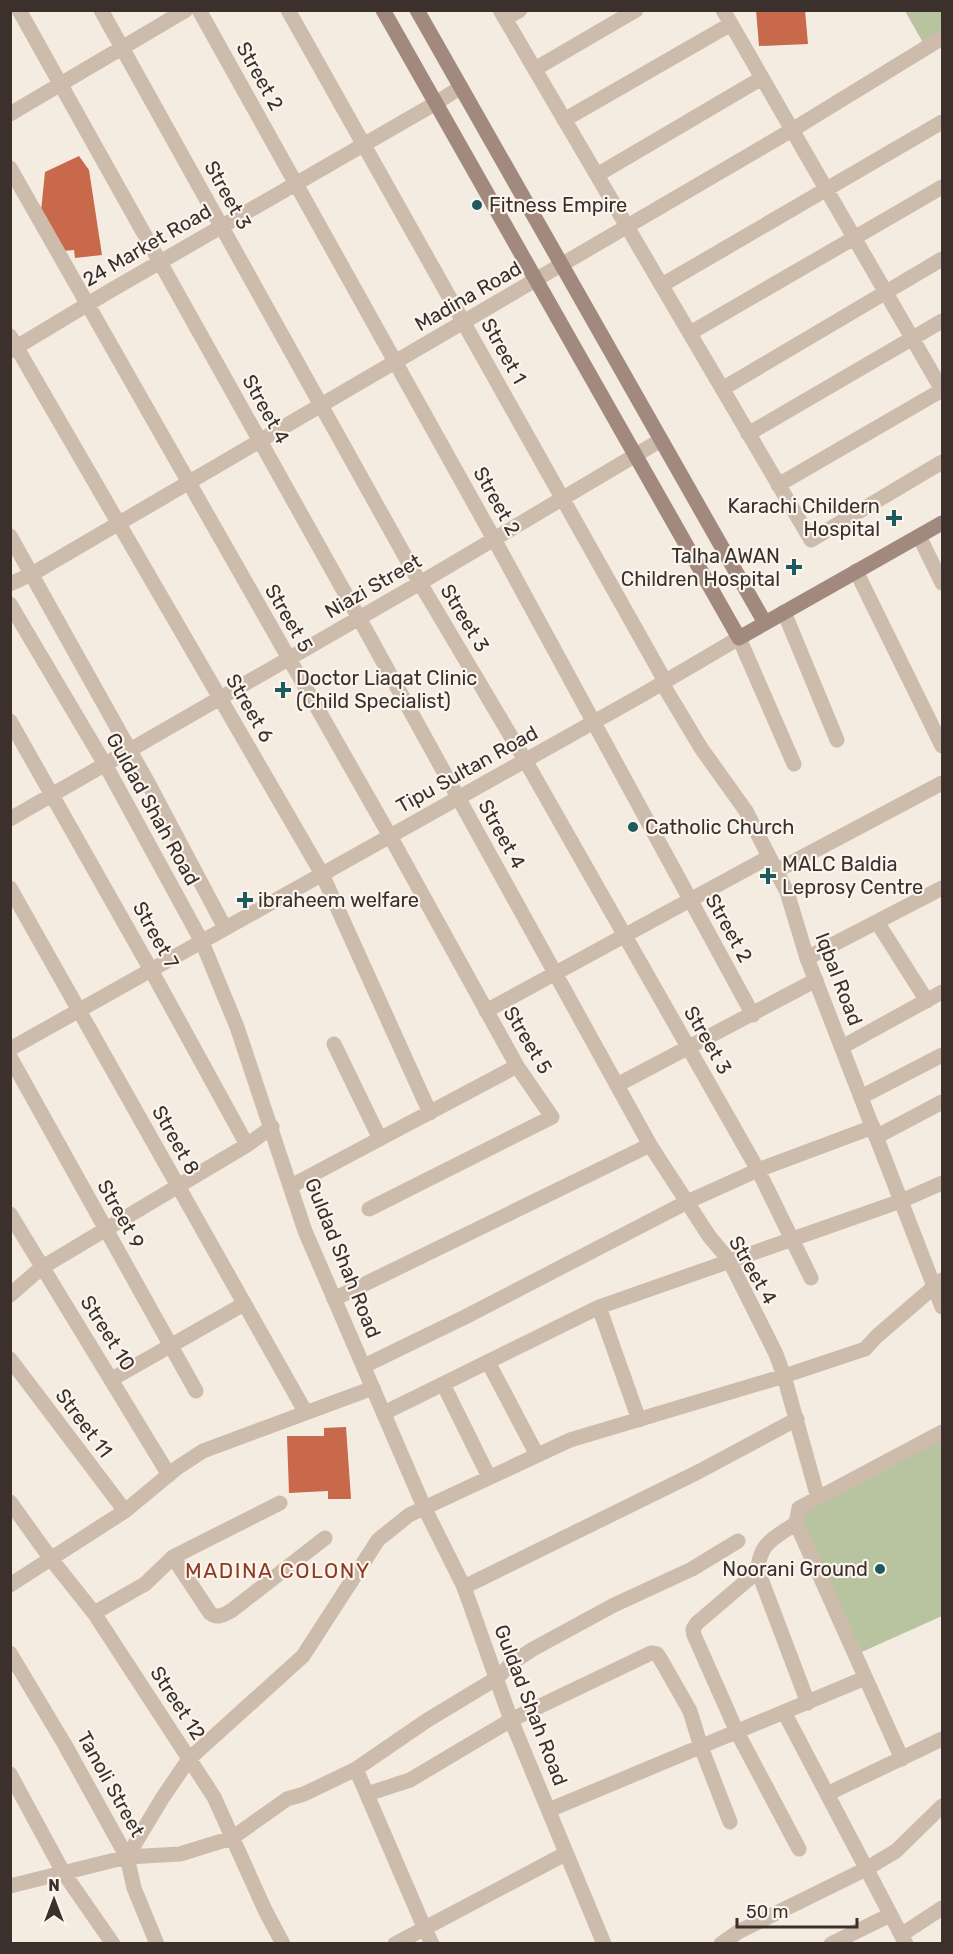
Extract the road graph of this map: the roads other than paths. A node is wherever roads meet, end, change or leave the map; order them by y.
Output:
1 (19, 10) edge
2 (101, 10) edge
3 (186, 10) edge
4 (199, 10) edge
5 (288, 10) edge
6 (383, 10) edge
7 (417, 10) edge
8 (520, 10) edge
9 (636, 10) edge
10 (503, 15) edge
11 (727, 17) edge
12 (942, 38) edge
13 (123, 49) junction
14 (535, 69) junction
15 (762, 78) junction
16 (60, 85) junction
17 (461, 87) junction
18 (436, 103) junction
19 (10, 114) edge
20 (564, 120) junction
21 (942, 122) edge
22 (792, 130) junction
23 (363, 145) junction
24 (10, 168) edge
25 (597, 175) junction
26 (296, 184) junction
27 (942, 187) edge
28 (826, 190) junction
29 (627, 226) junction
30 (221, 227) junction
31 (855, 238) junction
32 (942, 260) edge
33 (160, 262) junction
34 (562, 265) junction
35 (537, 280) junction
36 (662, 285) junction
37 (886, 293) junction
38 (87, 304) junction
39 (942, 321) edge
40 (463, 323) junction
41 (690, 333) junction
42 (913, 338) junction
43 (13, 345) edge
44 (396, 362) junction
45 (722, 389) junction
46 (942, 390) edge
47 (321, 406) junction
48 (748, 434) junction
49 (661, 440) junction
50 (260, 441) junction
51 (637, 455) junction
52 (942, 462) edge
53 (188, 483) junction
54 (778, 485) junction
55 (562, 499) junction
56 (942, 522) edge
57 (119, 523) junction
58 (10, 536) edge
59 (919, 536) junction
60 (495, 539) junction
61 (856, 571) junction
62 (32, 574) junction
63 (420, 583) junction
64 (942, 583) edge
65 (10, 584) edge
66 (10, 604) edge
67 (784, 612) junction
68 (359, 618) junction
69 (765, 623) junction
70 (739, 638) junction
71 (288, 659) junction
72 (664, 682) junction
73 (220, 699) junction
74 (10, 721) edge
75 (593, 722) junction
76 (837, 740) dead end
77 (942, 746) edge
78 (130, 751) junction
79 (525, 760) junction
80 (795, 764) dead end
81 (106, 766) junction
82 (942, 783) edge
83 (53, 796) junction
84 (458, 798) junction
85 (10, 819) edge
86 (390, 836) junction
87 (773, 864) junction
88 (322, 874) junction
89 (10, 888) edge
90 (942, 888) edge
91 (690, 900) junction
92 (877, 922) junction
93 (225, 928) junction
94 (625, 936) junction
95 (202, 942) junction
96 (807, 958) junction
97 (152, 970) junction
98 (555, 974) junction
99 (816, 980) junction
100 (942, 992) edge
101 (927, 1001) junction
102 (79, 1011) junction
103 (486, 1011) junction
104 (753, 1015) junction
105 (334, 1044) dead end
106 (842, 1047) junction
107 (689, 1048) junction
108 (10, 1049) edge
109 (942, 1055) edge
110 (10, 1058) edge
111 (517, 1066) junction
112 (617, 1085) junction
113 (861, 1097) junction
114 (942, 1102) edge
115 (430, 1113) junction
116 (272, 1127) junction
117 (874, 1132) junction
118 (380, 1139) junction
119 (247, 1144) junction
120 (650, 1144) junction
121 (758, 1170) junction
122 (942, 1183) edge
123 (177, 1186) junction
124 (291, 1186) junction
125 (901, 1201) junction
126 (687, 1202) junction
127 (369, 1209) dead end
128 (10, 1214) edge
129 (105, 1228) junction
130 (792, 1239) junction
131 (729, 1260) junction
132 (41, 1268) junction
133 (811, 1278) dead end
134 (940, 1287) edge
135 (10, 1295) edge
136 (334, 1299) junction
137 (244, 1304) junction
138 (599, 1307) junction
139 (942, 1307) edge
140 (170, 1346) junction
141 (10, 1359) edge
142 (488, 1362) junction
143 (364, 1366) junction
144 (784, 1376) junction
145 (112, 1379) junction
146 (443, 1384) junction
147 (373, 1388) junction
148 (196, 1391) dead end
149 (306, 1413) junction
150 (384, 1413) junction
151 (797, 1419) junction
152 (639, 1420) junction
153 (942, 1432) edge
154 (537, 1455) junction
155 (169, 1475) junction
156 (489, 1477) junction
157 (818, 1498) junction
158 (10, 1502) edge
159 (280, 1503) dead end
160 (424, 1507) junction
161 (124, 1511) junction
162 (796, 1523) junction
163 (325, 1538) dead end
164 (738, 1541) dead end
165 (173, 1557) junction
166 (51, 1559) junction
167 (758, 1571) junction
168 (10, 1585) edge
169 (464, 1587) junction
170 (94, 1613) junction
171 (10, 1653) edge
172 (497, 1678) junction
173 (865, 1678) junction
174 (808, 1703) junction
175 (784, 1712) junction
176 (512, 1720) junction
177 (737, 1732) junction
178 (942, 1739) edge
179 (701, 1747) junction
180 (189, 1759) junction
181 (902, 1759) junction
182 (356, 1769) junction
183 (10, 1774) edge
184 (367, 1794) junction
185 (827, 1794) junction
186 (942, 1809) edge
187 (549, 1810) junction
188 (730, 1822) dead end
189 (232, 1838) junction
190 (799, 1849) dead end
191 (565, 1854) junction
192 (127, 1857) junction
193 (866, 1869) junction
194 (63, 1872) junction
195 (10, 1886) edge
196 (942, 1908) edge
197 (890, 1915) junction
198 (424, 1927) junction
199 (742, 1938) edge
200 (904, 1940) edge
201 (113, 1944) edge
202 (157, 1944) edge
203 (283, 1944) edge
204 (395, 1944) edge
205 (432, 1944) edge
206 (604, 1944) edge
207 (721, 1944) edge
208 (831, 1944) edge

1 - 16 street, Street 4
2 - 13 street, Street 3
3 - 13 street
4 - 26 street, Street 2
5 - 23 street, Street 1
6 - 18 main road
7 - 17 main road
8 - 10 street
9 - 14 street
10 - 14 street
11 - 15 street
11 - 20 street
12 - 22 street, Madina Road
13 - 16 street
13 - 30 street, Street 3
14 - 20 street
15 - 22 street
15 - 25 street
16 - 19 street
16 - 33 street, Street 4
17 - 18 street, 24 Market Road
17 - 34 main road
18 - 23 street, 24 Market Road
18 - 35 main road
20 - 25 street
21 - 28 street
22 - 28 street
22 - 29 street, Madina Road
23 - 26 street, 24 Market Road
23 - 40 street, Street 1
24 - 38 street, Street 5
25 - 29 street
26 - 30 street, 24 Market Road
26 - 44 street, Street 2
27 - 31 street
28 - 31 street
28 - 36 street
29 - 34 street, Madina Road
29 - 36 street
30 - 33 street, 24 Market Road
30 - 47 street, Street 3
31 - 37 street
31 - 41 street
32 - 37 street
33 - 38 street, 24 Market Road
33 - 50 street, Street 4
34 - 35 street, Madina Road
34 - 49 main road
35 - 40 street, Madina Road
35 - 51 main road
36 - 41 street
37 - 42 street
37 - 45 street
38 - 43 street, 24 Market Road
38 - 53 street, Street 5
39 - 42 street
40 - 44 street, Madina Road
40 - 55 street, Street 1
41 - 45 street
42 - 46 street
42 - 48 street
43 - 57 street, Street 6
44 - 47 street, Madina Road
44 - 60 street, Street 2
45 - 48 street
46 - 54 street
47 - 50 street, Madina Road
47 - 63 street, Street 3
48 - 54 street
49 - 51 street, Niazi Street
49 - 69 main road
50 - 53 street, Madina Road
50 - 68 street, Street 4
51 - 55 street, Niazi Street
51 - 70 main road
52 - 54 street
53 - 57 street, Madina Road
53 - 71 street, Street 5
55 - 60 street, Niazi Street
55 - 72 street, Street 1
56 - 59 main road, Tipu Sultan Road
57 - 62 street, Madina Road
57 - 73 street, Street 6
58 - 62 street, Guldad Shah Road
59 - 61 main road, Tipu Sultan Road
59 - 64 street
60 - 63 street, Niazi Street
60 - 75 street, Street 2
61 - 67 main road, Tipu Sultan Road
61 - 77 street
62 - 65 street, Madina Road
62 - 78 street, Guldad Shah Road
63 - 68 street, Niazi Street
63 - 79 street, Street 3
66 - 81 street, Guldad Shah Road
67 - 69 main road, Tipu Sultan Road
67 - 76 street
68 - 71 street, Niazi Street
68 - 84 street, Street 4
69 - 70 main road, Tipu Sultan Road
70 - 72 street, Tipu Sultan Road
70 - 80 street
71 - 73 street, Niazi Street
71 - 86 street, Street 5
72 - 75 street, Tipu Sultan Road
72 - 87 street, Iqbal Road
73 - 78 street, Niazi Street
73 - 88 street, Street 6
74 - 83 street, Street 7
75 - 79 street, Tipu Sultan Road
75 - 91 street, Street 2
78 - 81 street, Niazi Street
78 - 93 street, Guldad Shah Road
79 - 84 street, Tipu Sultan Road
79 - 94 street, Street 3
81 - 83 street, Niazi Street
81 - 95 street, Guldad Shah Road
82 - 87 street
83 - 85 street, Niazi Street
83 - 97 street, Street 7
84 - 86 street, Tipu Sultan Road
84 - 98 street, Street 4
86 - 88 street, Tipu Sultan Road
86 - 103 street, Street 5
87 - 91 street
87 - 96 street, Iqbal Road
88 - 93 street, Tipu Sultan Road
88 - 115 street, Street 6
89 - 102 street, Street 8
90 - 92 street
91 - 94 street
91 - 104 street, Street 2
92 - 96 street
92 - 101 street
93 - 95 street, Tipu Sultan Road
94 - 98 street
94 - 107 street, Street 3
95 - 97 street, Tipu Sultan Road
95 - 116 street, Guldad Shah Road
96 - 99 street, Iqbal Road
97 - 102 street, Tipu Sultan Road
97 - 119 street, Street 7
98 - 103 street
98 - 112 street, Street 4
99 - 104 street
99 - 106 street, Iqbal Road
100 - 101 street
101 - 106 street
102 - 108 street, Tipu Sultan Road
102 - 123 street, Street 8
103 - 111 street, Street 5
104 - 107 street
105 - 118 street
106 - 113 street, Iqbal Road
107 - 112 street
107 - 121 street, Street 3
109 - 113 street
110 - 129 street, Street 9
111 - 115 street
111 - 127 street, Street 5
112 - 120 street, Street 4
113 - 117 street, Iqbal Road
114 - 117 street
115 - 118 street
116 - 119 street
116 - 124 street, Guldad Shah Road
117 - 121 street
117 - 125 street, Iqbal Road
118 - 124 street
119 - 123 street
120 - 126 street, Street 4
120 - 136 street
121 - 126 street
121 - 130 street, Street 3
122 - 125 street
123 - 129 street
123 - 137 street, Street 8
124 - 136 street, Guldad Shah Road
125 - 130 street
125 - 134 street, Iqbal Road
126 - 131 street, Street 4
126 - 143 street
128 - 132 street, Street 10
129 - 132 street
129 - 140 street, Street 9
130 - 131 street
130 - 133 street, Street 3
131 - 138 street
131 - 144 street, Street 4
132 - 135 street
132 - 145 street, Street 10
134 - 139 street, Iqbal Road
134 - 144 street
136 - 143 street, Guldad Shah Road
137 - 140 street
137 - 149 street, Street 8
138 - 142 street
138 - 152 street
140 - 145 street
140 - 148 street, Street 9
141 - 161 street, Street 11
142 - 146 street
142 - 154 street
143 - 147 street, Guldad Shah Road
144 - 151 street, Street 4
144 - 152 street
145 - 155 street, Street 10
146 - 150 street
146 - 156 street
147 - 149 street
147 - 150 street, Guldad Shah Road
149 - 155 street
150 - 160 street, Guldad Shah Road
151 - 157 street, Street 4
151 - 169 street
152 - 154 street
153 - 157 street
154 - 156 street
155 - 161 street
156 - 160 street
157 - 162 street
158 - 166 street, Street 12
159 - 165 street
160 - 169 street, Guldad Shah Road
160 - 180 street
161 - 166 street
162 - 167 street
162 - 173 street
163 - 165 street
164 - 172 street
165 - 170 street
166 - 168 street
166 - 170 street, Street 12
167 - 174 street
167 - 177 street
169 - 172 street, Guldad Shah Road
170 - 180 street, Street 12
171 - 192 street, Tanoli Street
172 - 176 street, Guldad Shah Road
172 - 182 street
173 - 174 street
173 - 181 street
174 - 175 street
175 - 177 street
175 - 185 street
176 - 179 street
176 - 184 street
176 - 187 street, Guldad Shah Road
177 - 179 street
177 - 190 street
178 - 181 street
179 - 187 street
179 - 188 street
180 - 189 street, Street 12
180 - 192 street
181 - 185 street
182 - 184 street
182 - 189 street
183 - 194 street
184 - 198 street
185 - 193 street
186 - 193 street
187 - 191 street, Guldad Shah Road
189 - 192 street
189 - 203 street, Street 12
191 - 198 street
191 - 206 street, Guldad Shah Road
192 - 194 street
192 - 202 street, Tanoli Street
193 - 197 street
193 - 199 street
194 - 195 street
194 - 201 street
196 - 200 street
197 - 200 street
197 - 208 street
198 - 204 street
198 - 205 street
199 - 207 street

